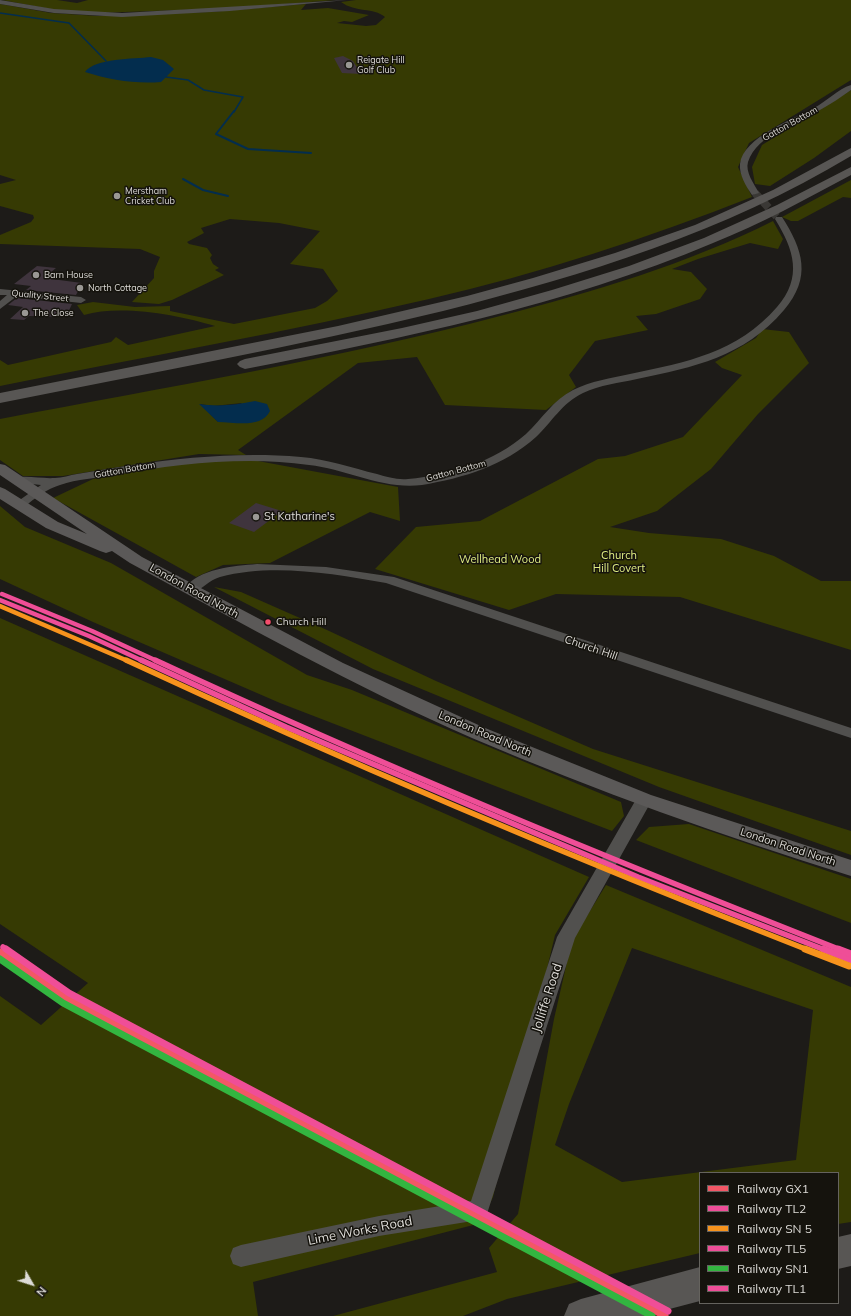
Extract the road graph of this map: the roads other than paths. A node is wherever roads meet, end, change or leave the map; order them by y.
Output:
1 (344, 0) edge
2 (0, 2) edge
3 (851, 87) edge
4 (851, 151) edge
5 (851, 170) edge
6 (756, 193) tunnel mouth
7 (779, 219) tunnel mouth
8 (0, 292) edge
9 (16, 293) junction
10 (81, 300) dead end
11 (0, 306) edge
12 (0, 398) edge
13 (0, 411) edge
14 (6, 473) edge
15 (85, 477) junction
16 (58, 482) junction
17 (0, 492) edge
18 (41, 495) junction
19 (20, 504) junction
20 (136, 560) junction
21 (191, 590) junction
22 (851, 733) edge
23 (640, 808) junction
24 (851, 868) edge
25 (479, 1210) joint
26 (851, 1250) edge
27 (839, 1252) edge
28 (241, 1256) dead end
29 (699, 1284) edge
30 (582, 1316) edge

1 - 2 street
3 - 6 street, Gatton Bottom
4 - 12 highway
5 - 13 highway
7 - 15 street, Gatton Bottom
8 - 9 street, Quality Street
9 - 10 street, Quality Street
9 - 11 street
14 - 16 street
14 - 18 main road, London Road North
15 - 16 street, Gatton Bottom
15 - 18 street, Gatton Bottom
16 - 18 street, Gatton Bottom
17 - 19 main road, London Road North
18 - 19 street, Gatton Bottom
18 - 20 main road, London Road North
19 - 20 main road, London Road North
20 - 21 main road, London Road North
21 - 22 street, Church Hill
21 - 23 main road, London Road North
23 - 24 main road, London Road North
23 - 25 street, Jolliffe Road
25 - 28 street, Lime Works Road
26 - 27 highway
29 - 30 highway

